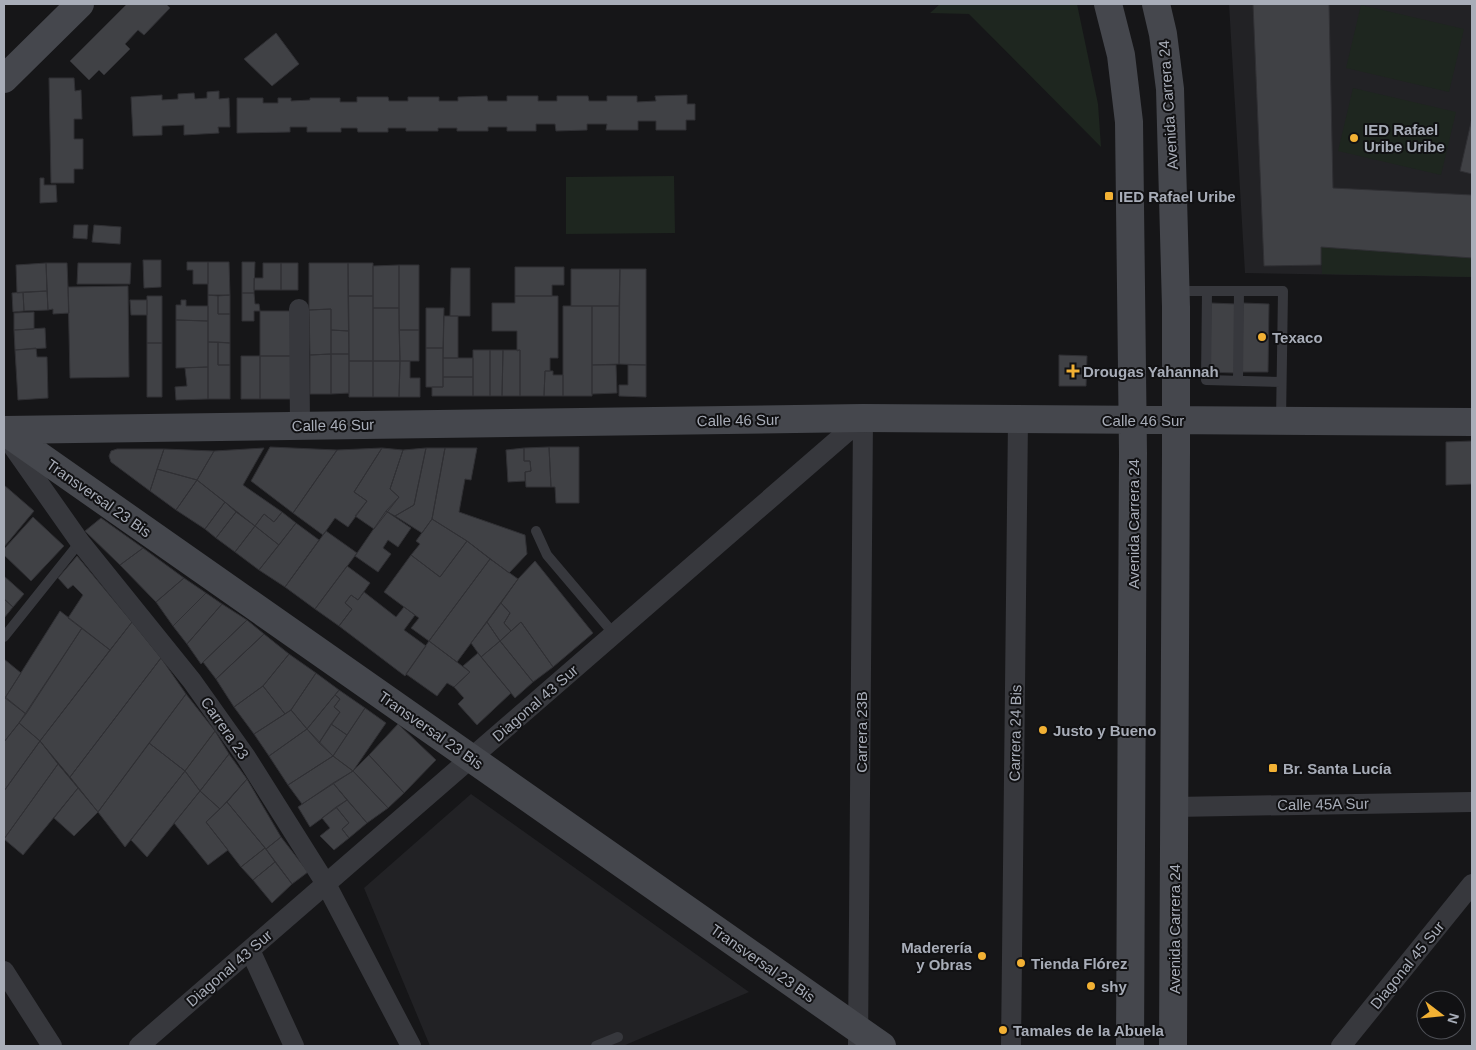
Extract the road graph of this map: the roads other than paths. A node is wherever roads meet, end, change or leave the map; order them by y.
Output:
1 (80, 4) edge
2 (1108, 4) edge
3 (1156, 4) edge
4 (4, 80) edge
5 (1175, 291) junction
6 (1207, 291) junction
7 (1239, 291) junction
8 (299, 309) dead end
9 (1238, 381) junction
10 (1281, 382) junction
11 (863, 418) junction
12 (1018, 419) junction
13 (1133, 420) junction
14 (1176, 420) junction
15 (1280, 421) junction
16 (1472, 422) edge
17 (300, 426) junction
18 (4, 431) edge
19 (536, 531) dead end
20 (80, 542) junction
21 (614, 634) junction
22 (4, 637) edge
23 (471, 759) junction
24 (1472, 802) edge
25 (1174, 807) junction
26 (326, 884) junction
27 (1472, 884) edge
28 (250, 950) junction
29 (4, 971) edge
30 (618, 1037) dead end
31 (858, 1038) edge
32 (52, 1046) edge
33 (139, 1046) edge
34 (294, 1046) edge
35 (411, 1046) edge
36 (596, 1046) edge
37 (882, 1046) edge
38 (1011, 1046) edge
39 (1130, 1046) edge
40 (1173, 1046) edge
41 (1341, 1046) edge

1 - 4 street
2 - 13 street, Avenida Carrera 24
3 - 5 street, Avenida Carrera 24
5 - 6 lane
5 - 14 street, Avenida Carrera 24
6 - 7 lane
6 - 9 lane
7 - 9 lane
7 - 10 lane
8 - 17 street
9 - 10 lane
10 - 15 lane
11 - 12 street, Calle 46 Sur
11 - 17 street, Calle 46 Sur
11 - 21 street, Diagonal 43 Sur
11 - 31 street, Carrera 23B
12 - 13 street, Calle 46 Sur
12 - 38 street, Carrera 24 Bis
13 - 14 street, Calle 46 Sur
13 - 39 street, Avenida Carrera 24
14 - 15 street, Calle 46 Sur
14 - 25 street, Avenida Carrera 24
15 - 16 street, Calle 46 Sur
17 - 18 street, Calle 46 Sur
18 - 20 street, Carrera 23
18 - 23 street, Transversal 23 Bis
19 - 21 lane
20 - 22 lane
20 - 26 street, Carrera 23
21 - 23 street, Diagonal 43 Sur
23 - 26 street, Diagonal 43 Sur
23 - 31 street, Transversal 23 Bis
24 - 25 street, Calle 45A Sur
25 - 40 street, Avenida Carrera 24
26 - 28 street, Diagonal 43 Sur
26 - 35 street, Carrera 23
27 - 41 street, Diagonal 45 Sur
28 - 33 street, Diagonal 43 Sur
28 - 34 street
29 - 32 street
30 - 36 lane
31 - 37 street, Transversal 23 Bis

